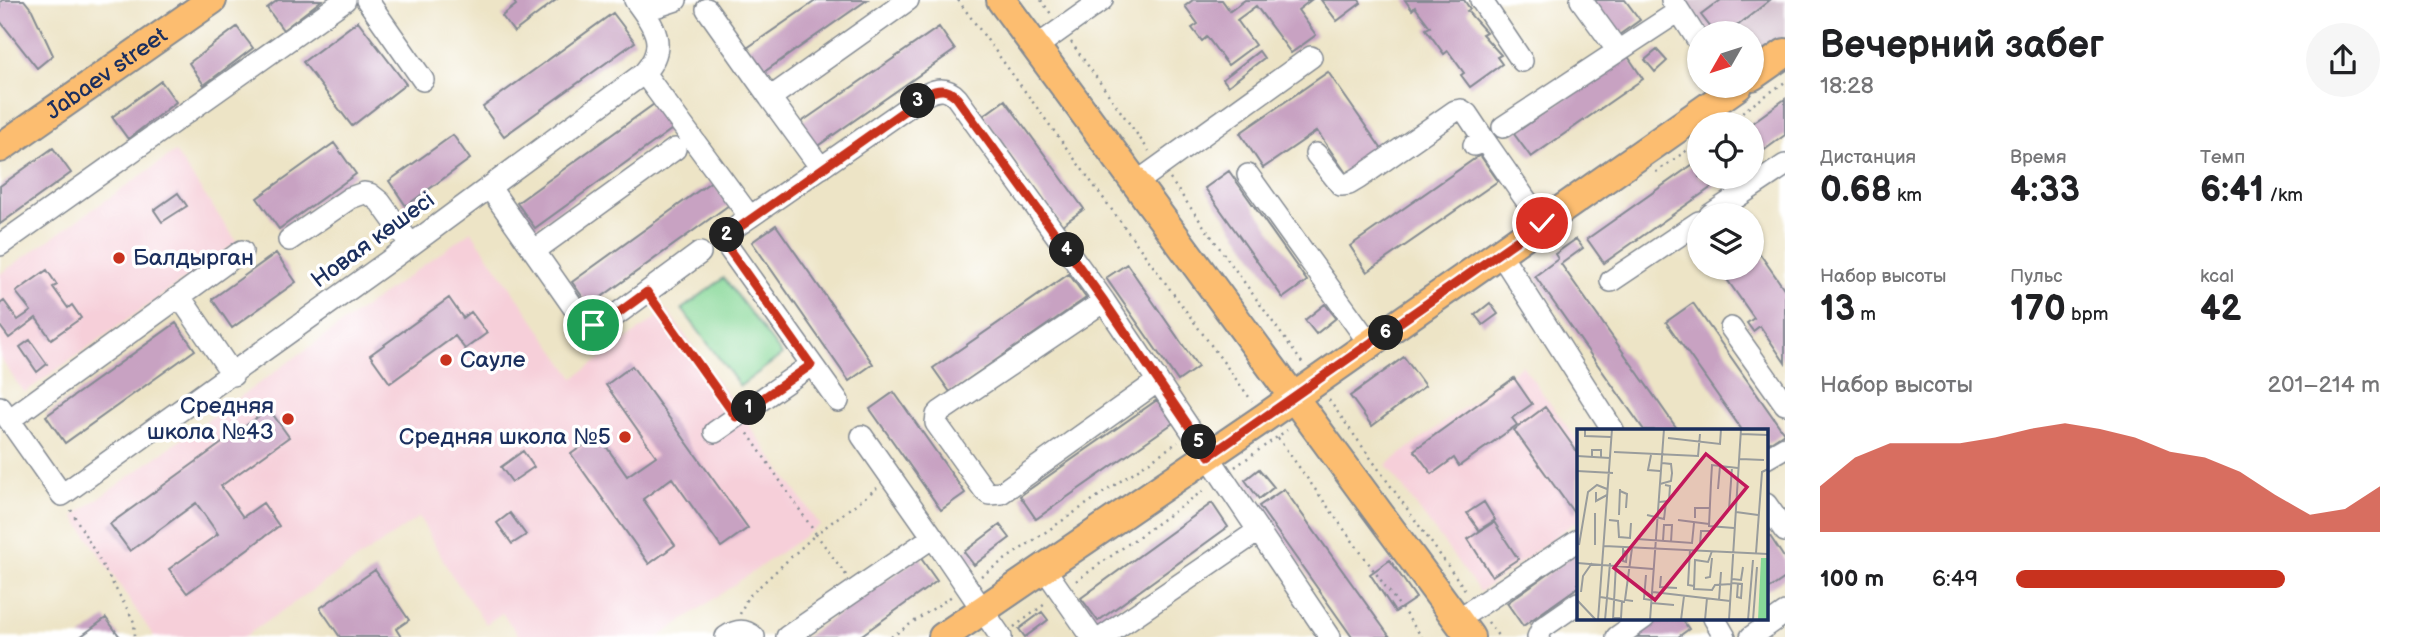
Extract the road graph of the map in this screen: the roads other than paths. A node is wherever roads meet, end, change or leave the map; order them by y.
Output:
1 (212, 0) edge
2 (345, 0) edge
3 (366, 0) edge
4 (676, 0) edge
5 (908, 0) edge
6 (1002, 0) edge
7 (1102, 0) edge
8 (1481, 0) edge
9 (1581, 0) edge
10 (709, 3) edge
11 (639, 5) edge
12 (1676, 6) edge
13 (1687, 23) edge
14 (1036, 47) junction
15 (1618, 51) junction
16 (1785, 53) edge
17 (1311, 57) dead end
18 (1522, 61) dead end
19 (1764, 67) edge
20 (644, 73) junction
21 (423, 80) dead end
22 (770, 98) junction
23 (1719, 98) edge
24 (1503, 127) dead end
25 (0, 148) edge
26 (675, 149) dead end
27 (1316, 153) dead end
28 (1785, 165) edge
29 (821, 167) junction
30 (1248, 175) dead end
31 (1136, 183) junction
32 (490, 188) junction
33 (1728, 203) edge
34 (750, 217) junction
35 (1542, 223) junction
36 (1687, 230) edge
37 (289, 240) dead end
38 (0, 245) edge
39 (411, 245) junction
40 (242, 251) dead end
41 (534, 251) junction
42 (700, 253) dead end
43 (1500, 253) junction
44 (1611, 281) dead end
45 (180, 297) junction
46 (1104, 301) junction
47 (1731, 328) dead end
48 (1370, 344) junction
49 (811, 365) junction
50 (233, 374) junction
51 (1158, 381) junction
52 (838, 401) dead end
53 (1785, 404) edge
54 (1299, 407) junction
55 (4, 413) edge
56 (1612, 429) edge
57 (715, 432) dead end
58 (862, 436) dead end
59 (1785, 447) edge
60 (1768, 457) edge
61 (1216, 466) junction
62 (1768, 507) edge
63 (1258, 531) junction
64 (1785, 531) edge
65 (933, 537) junction
66 (1577, 541) edge
67 (1044, 568) junction
68 (1577, 604) edge
69 (984, 610) junction
70 (1785, 613) edge
71 (1641, 620) edge
72 (1715, 620) edge
73 (1468, 621) edge
74 (729, 635) edge
75 (754, 637) edge
76 (787, 637) edge
77 (943, 637) edge
78 (1001, 637) edge
79 (1092, 637) edge
80 (1103, 637) edge
81 (1330, 637) edge
82 (1538, 637) edge
83 (1617, 637) edge
84 (1725, 637) edge
85 (1751, 637) edge

1 - 25 main road, Jabaev street
2 - 38 street
3 - 21 street
4 - 11 street
5 - 22 street
6 - 14 main road
7 - 14 street
8 - 18 street
9 - 15 street
10 - 22 street
11 - 20 street, Новая көшесі
12 - 13 street
12 - 15 street
14 - 31 main road
15 - 24 street
16 - 19 main road
17 - 31 street
20 - 32 street, Новая көшесі
20 - 34 street
22 - 29 street
23 - 35 main road
26 - 41 street
27 - 35 street
28 - 33 street
29 - 34 street
29 - 46 street
30 - 48 street
31 - 54 main road
32 - 39 street, Новая көшесі
32 - 41 street
34 - 49 street
35 - 43 main road
36 - 44 street
37 - 39 street
39 - 50 street, Новая көшесі
40 - 45 street
41 - 42 street
43 - 48 main road
43 - 56 street
45 - 50 street
45 - 55 street
46 - 51 street
46 - 51 street
47 - 53 street
48 - 54 main road
49 - 52 street
49 - 57 street
50 - 55 street, Новая көшесі
51 - 61 street
54 - 61 main road
54 - 73 main road
58 - 65 street
59 - 60 street
61 - 63 street
61 - 67 main road
62 - 64 street
63 - 80 street
63 - 81 street
65 - 69 street
65 - 76 street
66 - 73 street
67 - 69 main road
67 - 79 street
68 - 82 street
69 - 77 main road
69 - 78 street
70 - 85 street
71 - 83 street
72 - 84 street
74 - 75 street

